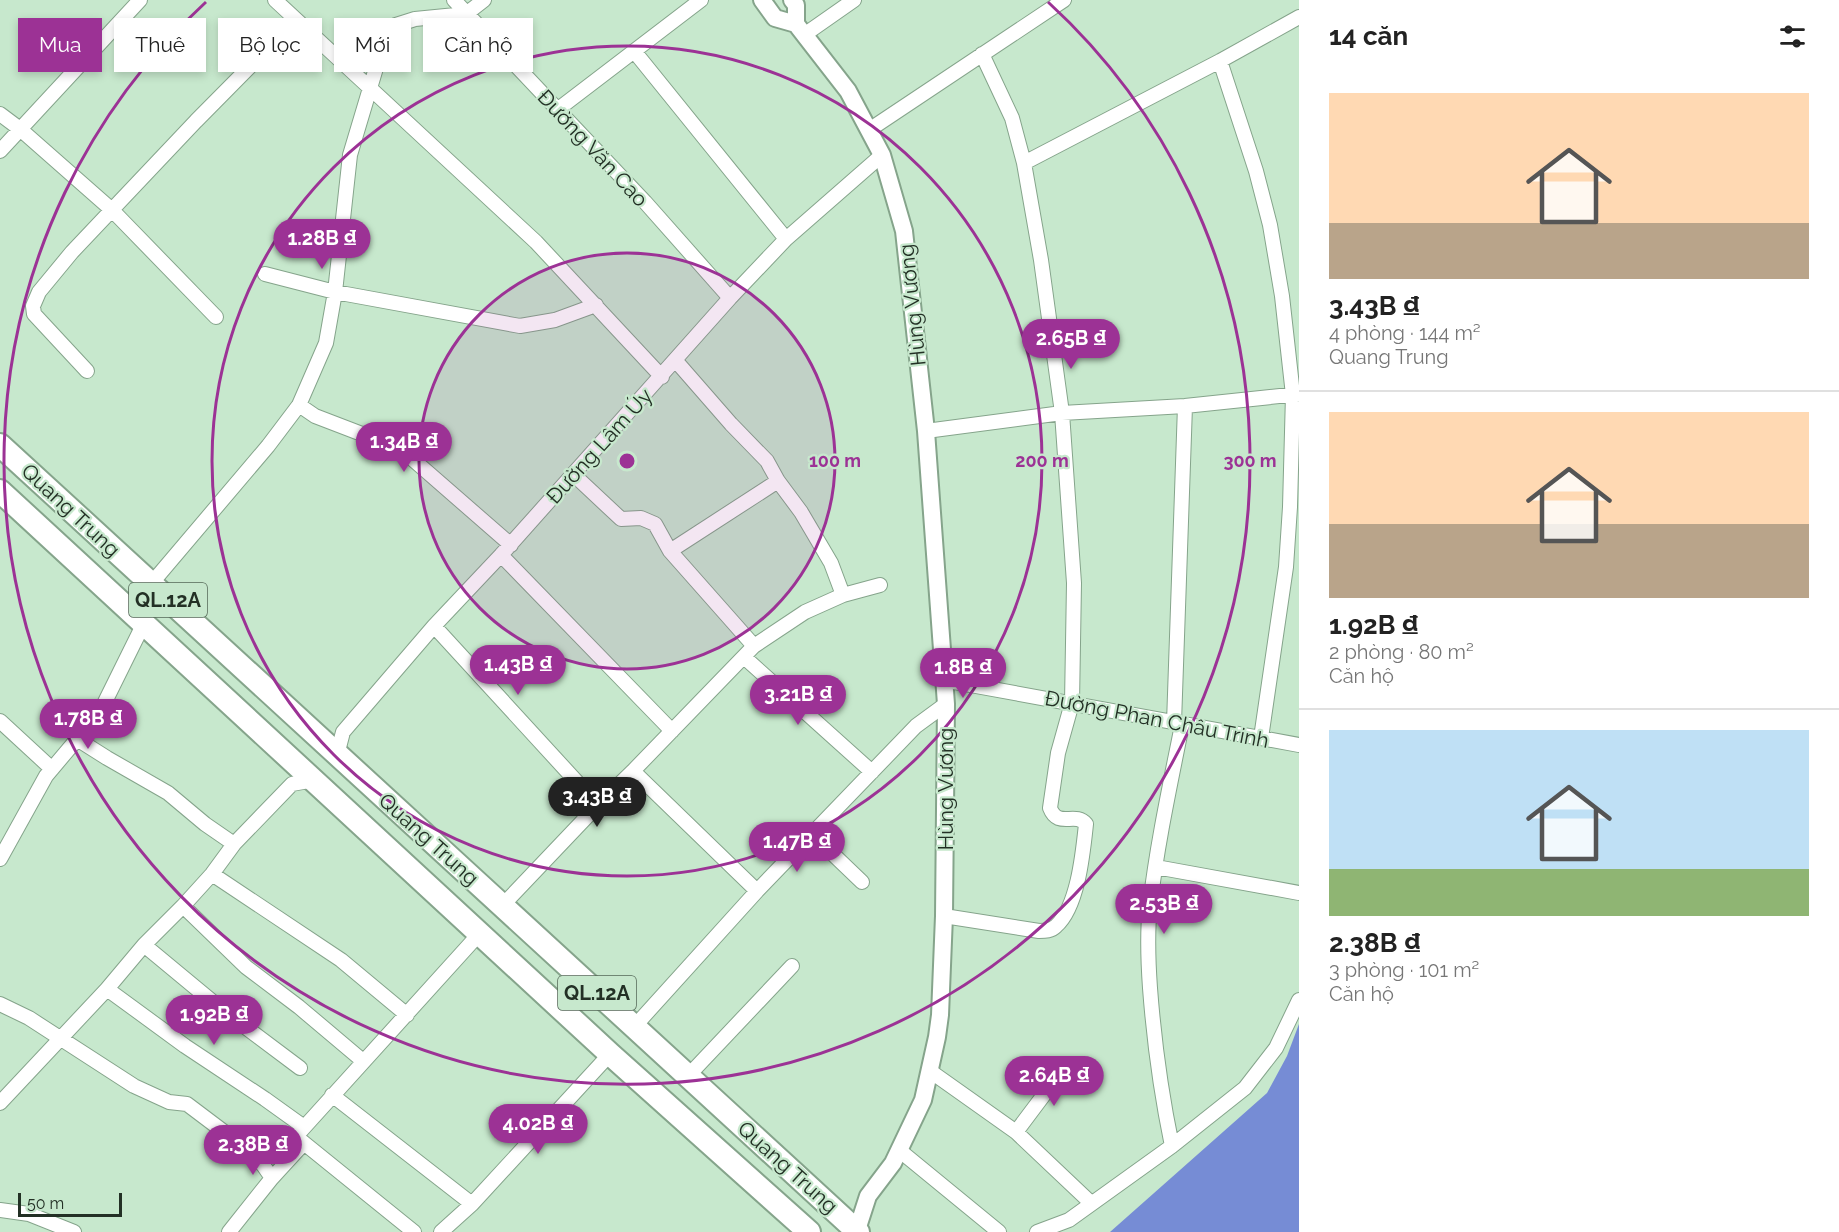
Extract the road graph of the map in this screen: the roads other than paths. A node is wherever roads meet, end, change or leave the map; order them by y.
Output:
1 (140, 0) edge
2 (275, 0) edge
3 (454, 0) edge
4 (484, 0) edge
5 (701, 0) edge
6 (762, 0) edge
7 (792, 0) edge
8 (854, 0) edge
9 (1064, 0) edge
10 (466, 14) junction
11 (1299, 17) edge
12 (294, 18) edge
13 (800, 29) junction
14 (322, 44) edge
15 (634, 51) junction
16 (982, 54) junction
17 (1221, 61) junction
18 (246, 72) edge
19 (369, 88) junction
20 (557, 110) junction
21 (0, 114) edge
22 (20, 129) junction
23 (868, 130) junction
24 (0, 151) edge
25 (882, 155) junction
26 (1024, 163) junction
27 (112, 210) junction
28 (786, 239) junction
29 (265, 274) dead end
30 (335, 292) junction
31 (730, 298) junction
32 (596, 305) junction
33 (216, 317) dead end
34 (675, 361) junction
35 (87, 371) dead end
36 (662, 377) junction
37 (1296, 394) edge
38 (299, 405) junction
39 (1185, 406) junction
40 (1062, 413) junction
41 (926, 431) junction
42 (0, 445) edge
43 (573, 474) junction
44 (778, 481) junction
45 (0, 491) edge
46 (511, 544) junction
47 (670, 551) junction
48 (501, 555) junction
49 (151, 584) junction
50 (880, 585) dead end
51 (843, 595) junction
52 (144, 623) junction
53 (434, 626) junction
54 (754, 646) junction
55 (744, 657) junction
56 (943, 680) junction
57 (1072, 703) junction
58 (946, 704) junction
59 (0, 721) edge
60 (1178, 724) junction
61 (672, 731) junction
62 (1261, 738) junction
63 (77, 739) junction
64 (1299, 746) edge
65 (337, 755) junction
66 (52, 769) junction
67 (633, 771) junction
68 (872, 772) junction
69 (314, 780) junction
70 (598, 805) junction
71 (813, 835) junction
72 (234, 844) junction
73 (0, 860) edge
74 (1156, 867) junction
75 (212, 874) junction
76 (862, 882) dead end
77 (757, 891) junction
78 (1299, 893) edge
79 (183, 906) junction
80 (502, 906) junction
81 (944, 916) junction
82 (480, 933) junction
83 (144, 945) junction
84 (792, 966) dead end
85 (106, 989) junction
86 (1299, 1000) edge
87 (0, 1004) edge
88 (407, 1015) junction
89 (634, 1027) junction
90 (60, 1040) junction
91 (610, 1054) junction
92 (363, 1061) junction
93 (1067, 1064) dead end
94 (300, 1068) dead end
95 (930, 1071) junction
96 (688, 1076) junction
97 (332, 1095) junction
98 (0, 1103) edge
99 (304, 1127) junction
100 (1016, 1132) junction
101 (304, 1143) junction
102 (1172, 1146) junction
103 (899, 1150) junction
104 (273, 1178) junction
105 (1091, 1203) junction
106 (472, 1204) junction
107 (0, 1210) edge
108 (857, 1231) edge
109 (74, 1232) edge
110 (229, 1232) edge
111 (414, 1232) edge
112 (441, 1232) edge
113 (808, 1232) edge
114 (999, 1232) edge
115 (1037, 1232) edge

1 - 22 street
2 - 12 street
3 - 10 street, Đường Văn Cao
4 - 10 street
5 - 15 street
6 - 13 street
7 - 13 street
8 - 13 street
9 - 16 street
10 - 19 street
10 - 20 street, Đường Văn Cao
11 - 17 street
13 - 23 street, Hùng Vương
14 - 19 street
15 - 20 street
15 - 28 street
16 - 23 street
16 - 26 street
17 - 26 street
17 - 37 street
18 - 27 street
19 - 30 street
19 - 32 street
20 - 31 street, Đường Văn Cao
21 - 22 street
22 - 24 street
22 - 27 street
23 - 25 street, Hùng Vương
25 - 28 street, Đường Lâm Úy
25 - 41 street, Hùng Vương
26 - 40 street
27 - 33 street
27 - 35 street
28 - 31 street, Đường Lâm Úy
29 - 30 street
30 - 32 street
30 - 38 street
31 - 34 street, Đường Lâm Úy
32 - 36 street
34 - 36 street, Đường Lâm Úy
34 - 44 street
36 - 43 street, Đường Lâm Úy
37 - 39 street
37 - 62 street
38 - 46 street
38 - 49 street
39 - 40 street
39 - 60 street
40 - 41 street
40 - 57 street
41 - 56 street, Hùng Vương
42 - 49 highway, Quang Trung / QL.12A
43 - 46 street, Đường Lâm Úy
43 - 47 street
44 - 47 street
44 - 51 street
45 - 52 highway, Quang Trung / QL.12A
46 - 48 street, Đường Lâm Úy
47 - 54 street
48 - 53 street, Đường Lâm Úy
48 - 61 street
49 - 65 highway, Quang Trung / QL.12A
50 - 51 street
51 - 54 street
52 - 63 street
52 - 69 highway, Quang Trung / QL.12A
53 - 65 street, Đường Lâm Úy
53 - 70 street
54 - 55 street
55 - 61 street
55 - 68 street
56 - 57 street, Đường Phan Châu Trinh
56 - 58 street, Hùng Vương
57 - 60 street, Đường Phan Châu Trinh
57 - 81 street
58 - 68 street
58 - 81 street, Hùng Vương
59 - 66 street
60 - 62 street, Đường Phan Châu Trinh
60 - 74 street
61 - 67 street
62 - 64 street, Đường Phan Châu Trinh
63 - 66 street
63 - 72 street
65 - 69 highway
65 - 80 highway, Quang Trung / QL.12A
66 - 73 street
67 - 70 street
67 - 77 street
68 - 71 street
69 - 72 street
69 - 82 highway, Quang Trung / QL.12A
70 - 80 street
71 - 76 street
71 - 77 street
72 - 75 street
74 - 78 street
74 - 102 street
75 - 79 street
75 - 88 street
77 - 89 street
79 - 83 street
79 - 92 street
80 - 89 highway, Quang Trung / QL.12A
81 - 95 street, Hùng Vương
82 - 88 street
82 - 91 highway, Quang Trung / QL.12A
83 - 85 street
83 - 94 street
84 - 96 street
85 - 90 street
85 - 99 street
86 - 102 street
87 - 90 street
88 - 92 street
89 - 91 highway
89 - 96 highway, Quang Trung / QL.12A
90 - 98 street
90 - 104 street
91 - 106 street
91 - 113 highway, Quang Trung / QL.12A
92 - 97 street
93 - 100 street
95 - 100 street
95 - 103 street, Hùng Vương
96 - 108 highway, Quang Trung / QL.12A
97 - 99 street
97 - 106 street
99 - 101 street
100 - 105 street
101 - 104 street
101 - 111 street
102 - 105 street
103 - 108 street, Hùng Vương
103 - 114 street
104 - 110 street
105 - 115 street
106 - 112 street
107 - 109 street

